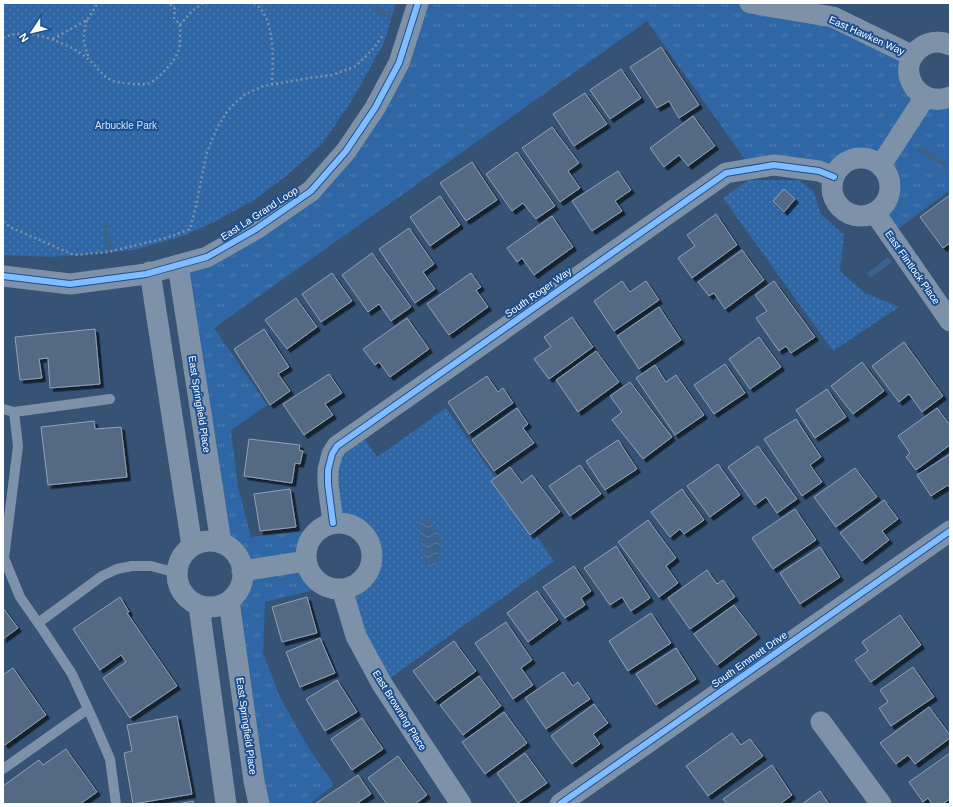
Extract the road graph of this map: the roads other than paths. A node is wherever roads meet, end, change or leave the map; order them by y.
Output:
1 (418, 3) edge
2 (750, 3) edge
3 (948, 41) edge
4 (913, 56) junction
5 (925, 97) junction
6 (950, 97) edge
7 (881, 165) junction
8 (834, 177) junction
9 (875, 213) junction
10 (178, 265) junction
11 (150, 272) junction
12 (3, 276) edge
13 (950, 321) edge
14 (110, 399) dead end
15 (3, 409) edge
16 (14, 412) junction
17 (332, 523) junction
18 (950, 531) edge
19 (221, 543) junction
20 (192, 546) junction
21 (4, 558) edge
22 (306, 561) junction
23 (242, 571) junction
24 (177, 572) junction
25 (342, 589) junction
26 (230, 601) junction
27 (199, 606) junction
28 (38, 622) junction
29 (88, 709) junction
30 (821, 722) dead end
31 (3, 769) edge
32 (116, 804) edge
33 (226, 804) edge
34 (259, 804) edge
35 (461, 804) edge
36 (560, 804) edge
37 (881, 804) edge

1 - 10 street, East La Grand Loop
2 - 4 street, East Hawken Way
3 - 4 street
4 - 5 street
5 - 6 street
5 - 7 street
7 - 8 street
7 - 9 street
8 - 9 street
8 - 17 street, South Roger Way
9 - 13 street, East Flintlock Place
10 - 11 street, East La Grand Loop
10 - 19 street, East Springfield Place
11 - 12 street, East La Grand Loop
11 - 20 street
14 - 16 lane
15 - 16 lane
16 - 21 lane
17 - 22 street
17 - 25 street
18 - 36 street, South Emmett Drive
19 - 20 street
19 - 23 street
20 - 24 street
21 - 28 lane
22 - 23 street
22 - 25 street
23 - 26 street
24 - 27 street
24 - 28 lane
25 - 35 street, East Browning Place
26 - 27 street
26 - 34 street, East Springfield Place
27 - 33 street
28 - 29 lane
29 - 31 lane
29 - 32 lane
30 - 37 street

